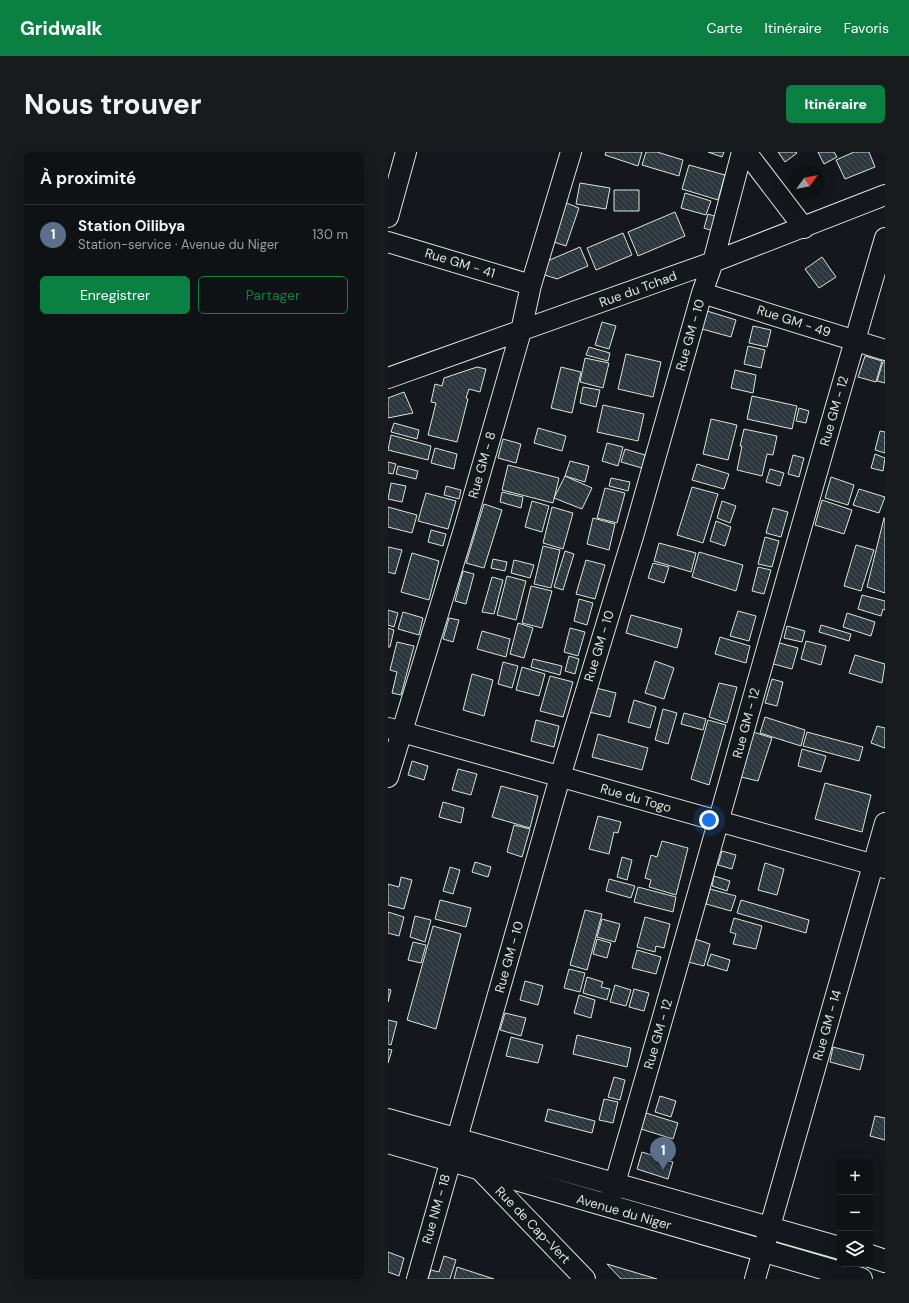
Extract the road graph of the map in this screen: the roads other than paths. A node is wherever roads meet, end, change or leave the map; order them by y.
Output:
1 (406, 152) edge
2 (571, 152) edge
3 (742, 152) edge
4 (746, 152) edge
5 (885, 195) edge
6 (388, 217) edge
7 (804, 228) junction
8 (885, 238) edge
9 (388, 242) edge
10 (713, 262) junction
11 (531, 285) junction
12 (702, 293) junction
13 (521, 331) junction
14 (855, 341) junction
15 (885, 350) edge
16 (388, 378) edge
17 (394, 730) edge
18 (560, 776) junction
19 (388, 777) edge
20 (719, 821) junction
21 (885, 823) edge
22 (879, 866) edge
23 (388, 1120) edge
24 (457, 1140) junction
25 (388, 1142) edge
26 (487, 1148) junction
27 (450, 1160) junction
28 (481, 1171) junction
29 (614, 1185) junction
30 (608, 1207) junction
31 (769, 1228) junction
32 (837, 1247) edge
33 (763, 1251) junction
34 (873, 1257) edge
35 (885, 1260) edge
36 (416, 1279) edge
37 (585, 1279) edge
38 (755, 1279) edge
39 (861, 1279) edge

1 - 6 street
2 - 11 street, Rue GM - 8
3 - 10 street, Rue GM - 10
4 - 7 street
5 - 7 street, Rue du Tchad
7 - 10 street, Rue du Tchad
8 - 14 street, Rue GM - 12
9 - 11 street, Rue GM - 41
10 - 12 street, Rue GM - 10
10 - 13 street, Rue du Tchad
11 - 13 street, Rue GM - 8
12 - 14 street, Rue GM - 49
12 - 18 street, Rue GM - 10
13 - 16 street, Rue du Tchad
13 - 17 street, Rue GM - 8
14 - 15 street, Rue GM - 49
14 - 20 street, Rue GM - 12
17 - 18 street, Rue du Togo
17 - 19 street, Rue GM - 8
18 - 20 street, Rue du Togo
18 - 24 street, Rue GM - 10
20 - 22 street, Rue du Togo
20 - 29 street, Rue GM - 12
21 - 22 street, Rue GM - 14
22 - 31 street, Rue GM - 14
23 - 24 main road, Avenue du Niger
24 - 26 main road, Avenue du Niger
24 - 27 street, Rue NM - 18
25 - 27 main road, Avenue du Niger
26 - 28 street
26 - 29 main road, Avenue du Niger
27 - 28 main road, Avenue du Niger
27 - 36 street, Rue NM - 18
28 - 30 main road, Avenue du Niger
28 - 37 street, Rue de Cap-Vert
29 - 30 street, Rue GM - 12
29 - 31 main road, Avenue du Niger
30 - 33 main road, Avenue du Niger
31 - 32 main road, Avenue du Niger
31 - 33 street, Rue GM - 14
33 - 38 street, Rue GM - 14
33 - 39 main road, Avenue du Niger
34 - 35 main road

